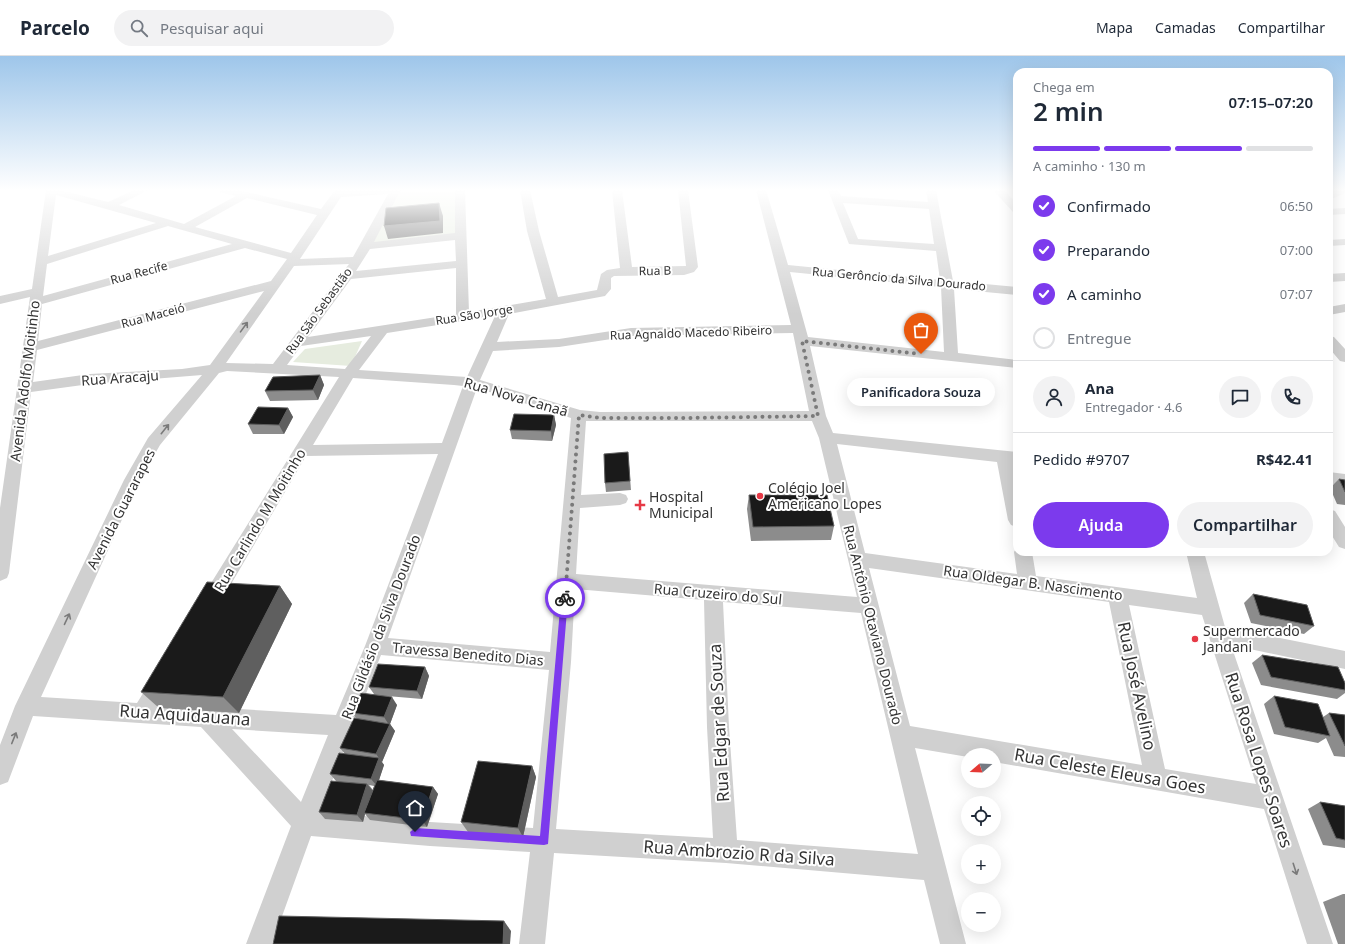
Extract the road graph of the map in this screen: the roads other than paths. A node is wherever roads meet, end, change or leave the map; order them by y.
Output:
1 (45, 231) edge
2 (139, 231) edge
3 (197, 231) edge
4 (312, 231) edge
5 (374, 231) edge
6 (460, 231) edge
7 (533, 231) edge
8 (622, 231) edge
9 (688, 231) edge
10 (772, 231) edge
11 (849, 231) edge
12 (938, 231) edge
13 (460, 236) junction
14 (1345, 242) edge
15 (1333, 243) edge
16 (243, 245) junction
17 (366, 246) junction
18 (941, 248) junction
19 (293, 260) junction
20 (356, 260) junction
21 (40, 262) junction
22 (461, 264) junction
23 (626, 266) junction
24 (781, 268) junction
25 (347, 276) junction
26 (1345, 277) edge
27 (1333, 278) edge
28 (275, 284) junction
29 (946, 284) junction
30 (1013, 291) edge
31 (36, 297) junction
32 (0, 300) edge
33 (553, 301) junction
34 (1345, 308) edge
35 (1333, 310) edge
36 (504, 311) junction
37 (463, 317) junction
38 (382, 330) junction
39 (800, 335) junction
40 (1333, 337) edge
41 (296, 343) junction
42 (1333, 344) edge
43 (1345, 344) edge
44 (487, 347) junction
45 (31, 348) junction
46 (951, 357) junction
47 (1345, 358) edge
48 (1013, 364) edge
49 (215, 368) junction
50 (277, 369) junction
51 (348, 374) junction
52 (472, 382) junction
53 (25, 388) junction
54 (579, 415) junction
55 (818, 416) junction
56 (827, 438) junction
57 (448, 448) junction
58 (302, 451) junction
59 (1010, 457) edge
60 (1333, 478) edge
61 (1345, 480) edge
62 (1013, 484) edge
63 (620, 499) dead end
64 (572, 502) junction
65 (1333, 522) edge
66 (1345, 542) edge
67 (1023, 556) edge
68 (1196, 556) edge
69 (857, 559) junction
70 (0, 573) edge
71 (566, 581) junction
72 (1028, 583) junction
73 (713, 594) junction
74 (1117, 595) junction
75 (870, 606) junction
76 (1208, 608) junction
77 (200, 618) edge
78 (1218, 634) junction
79 (375, 646) junction
80 (1345, 660) edge
81 (561, 662) junction
82 (171, 665) edge
83 (26, 706) junction
84 (142, 712) junction
85 (205, 716) junction
86 (344, 726) junction
87 (901, 735) junction
88 (0, 774) edge
89 (1156, 778) junction
90 (1272, 799) junction
91 (304, 823) junction
92 (544, 841) junction
93 (726, 851) junction
94 (934, 868) junction
95 (259, 944) edge
96 (532, 944) edge
97 (953, 944) edge
98 (1320, 944) edge

1 - 21 street, Avenida Adolfo Moitinho
2 - 21 street
3 - 16 street
4 - 19 street, Avenida Guararapes
5 - 17 street, Rua São Sebastião
6 - 13 street
7 - 33 street
8 - 23 street
9 - 23 street, Rua B
10 - 24 street, Rua Antônio Otaviano Dourado
11 - 18 street
12 - 18 street
13 - 17 street
13 - 22 street
14 - 15 street
16 - 19 street
16 - 31 street, Rua Recife
17 - 20 street, Rua São Sebastião
18 - 29 street
19 - 20 street
19 - 28 street, Avenida Guararapes
20 - 25 street, Rua São Sebastião
21 - 31 street, Avenida Adolfo Moitinho
22 - 25 street
22 - 37 street
23 - 33 street, Rua São Jorge
24 - 29 street, Rua Gerôncio da Silva Dourado
24 - 39 street, Rua Antônio Otaviano Dourado
25 - 41 street, Rua São Sebastião
26 - 27 street
28 - 45 street, Rua Maceió
49 -> 28 street, Avenida Guararapes
29 - 30 street, Rua Gerôncio da Silva Dourado
29 - 46 street
31 - 32 street, Rua Recife
31 - 45 street, Avenida Adolfo Moitinho
33 - 36 street, Rua São Jorge
34 - 35 street
36 - 37 street, Rua São Jorge
36 - 44 street, Rua Gildásio da Silva Dourado
37 - 38 street, Rua São Jorge
38 - 41 street, Rua São Jorge
38 - 51 street, Rua Carlindo M Moitinho
39 - 44 street, Rua Agnaldo Macedo Ribeiro
39 - 46 street, Rua Agnaldo Macedo Ribeiro
39 - 55 street, Rua Antônio Otaviano Dourado
40 - 43 street
41 - 50 street, Rua São Sebastião
42 - 47 street
44 - 52 street, Rua Gildásio da Silva Dourado
45 - 53 street, Avenida Adolfo Moitinho
46 - 48 street, Rua Agnaldo Macedo Ribeiro
49 - 50 street, Rua Nova Canaã
49 - 53 street, Rua Aracaju
83 -> 49 street, Avenida Guararapes
50 - 51 street, Rua Nova Canaã
51 - 52 street, Rua Nova Canaã
51 - 58 street, Rua Carlindo M Moitinho
52 - 54 street, Rua Nova Canaã
52 - 57 street, Rua Gildásio da Silva Dourado
53 - 70 street, Avenida Adolfo Moitinho
54 - 55 street, Rua Nova Canaã
54 - 64 street
55 - 56 street, Rua Antônio Otaviano Dourado
56 - 59 street
56 - 69 street, Rua Antônio Otaviano Dourado
57 - 58 street
57 - 79 street, Rua Gildásio da Silva Dourado
58 - 77 street, Rua Carlindo M Moitinho
59 - 62 street
60 - 61 street
63 - 64 street
64 - 71 street
65 - 66 street
67 - 72 street
68 - 76 street, Rua Rosa Lopes Soares
69 - 72 street, Rua Oldegar B. Nascimento
69 - 75 street, Rua Antônio Otaviano Dourado
71 - 73 street, Rua Cruzeiro do Sul
71 - 81 street
72 - 74 street, Rua Oldegar B. Nascimento
73 - 75 street, Rua Cruzeiro do Sul
73 - 93 street, Rua Edgar de Souza
74 - 76 street, Rua Oldegar B. Nascimento
74 - 89 street, Rua José Avelino
75 - 87 street, Rua Antônio Otaviano Dourado
76 - 78 street, Rua Rosa Lopes Soares
78 - 80 street
78 - 90 street, Rua Rosa Lopes Soares
79 - 81 street, Travessa Benedito Dias
79 - 86 street, Rua Gildásio da Silva Dourado
81 - 92 street
82 - 84 street
83 - 84 street, Rua Aquidauana
88 -> 83 street, Avenida Guararapes
84 - 85 street, Rua Aquidauana
85 - 86 street, Rua Aquidauana
85 - 91 street
86 - 91 street, Rua Gildásio da Silva Dourado
87 - 89 street, Rua Celeste Eleusa Goes
87 - 94 street, Rua Antônio Otaviano Dourado
89 - 90 street, Rua Celeste Eleusa Goes
90 -> 98 street, Rua Rosa Lopes Soares
91 - 92 street
91 - 95 street, Rua Gildásio da Silva Dourado
92 - 93 street, Rua Ambrozio R da Silva
92 - 96 street
93 - 94 street, Rua Ambrozio R da Silva
94 - 97 street, Rua Antônio Otaviano Dourado

